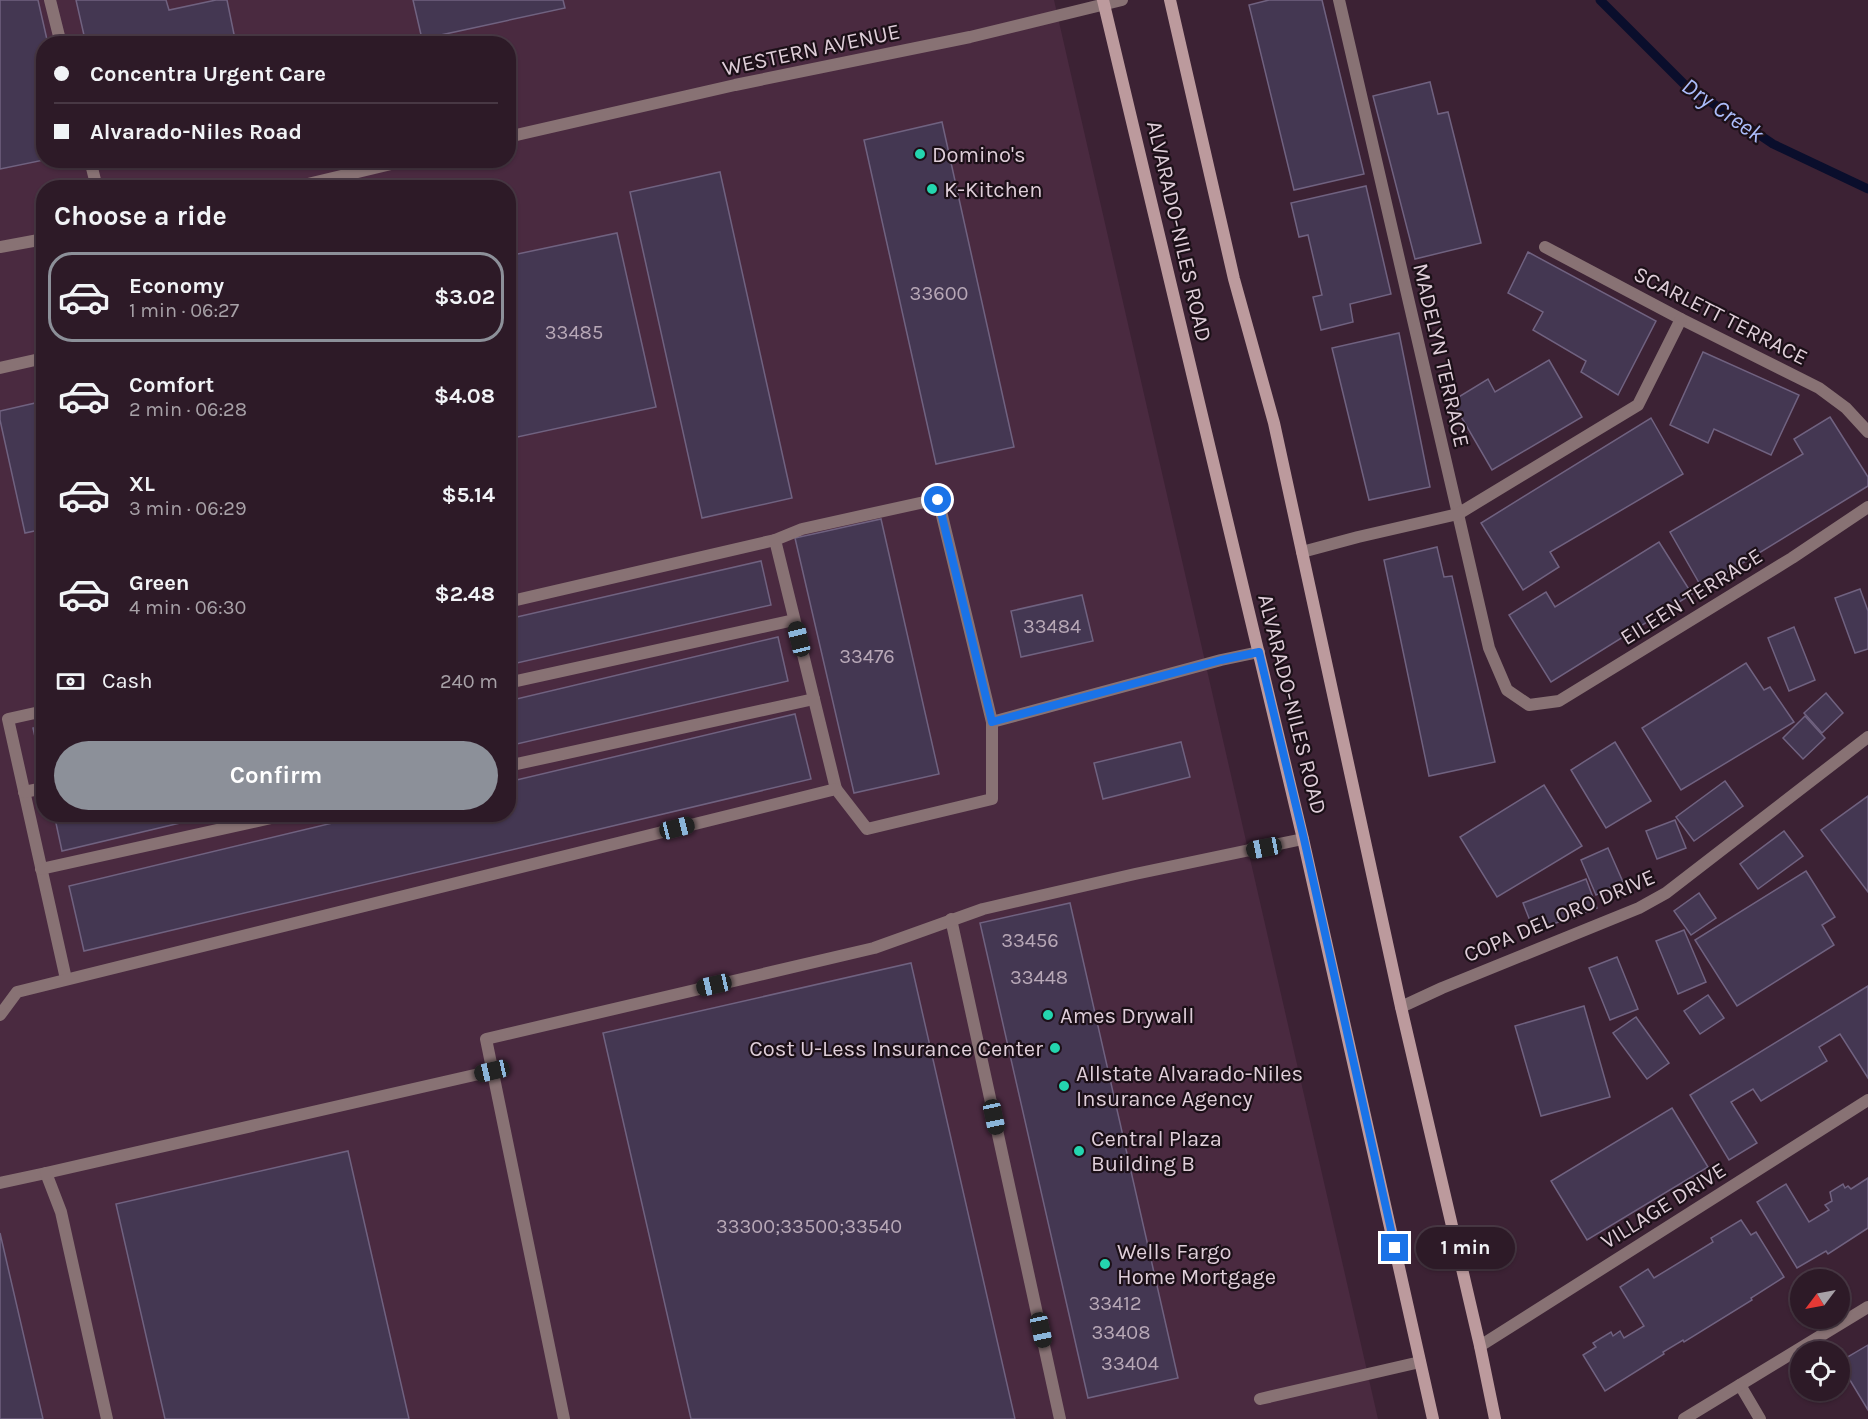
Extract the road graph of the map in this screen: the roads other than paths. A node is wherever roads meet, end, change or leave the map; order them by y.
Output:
1 (50, 0) edge
2 (1122, 0) edge
3 (1170, 0) edge
4 (1339, 0) edge
5 (1103, 2) edge
6 (59, 36) edge
7 (516, 135) edge
8 (375, 168) edge
9 (324, 180) edge
10 (36, 240) edge
11 (0, 247) edge
12 (1545, 248) dead end
13 (1681, 319) junction
14 (36, 360) edge
15 (0, 368) edge
16 (1868, 432) edge
17 (1868, 507) edge
18 (1458, 514) junction
19 (775, 540) junction
20 (1302, 552) junction
21 (516, 600) edge
22 (794, 620) junction
23 (1259, 652) junction
24 (516, 682) edge
25 (814, 699) junction
26 (1529, 705) joint
27 (36, 713) edge
28 (992, 722) junction
29 (1868, 737) edge
30 (516, 764) edge
31 (836, 789) junction
32 (36, 790) edge
33 (24, 792) junction
34 (253, 822) edge
35 (1304, 839) junction
36 (41, 869) junction
37 (951, 919) junction
38 (66, 980) junction
39 (1401, 1007) junction
40 (0, 1015) edge
41 (492, 1071) junction
42 (1868, 1100) edge
43 (46, 1173) junction
44 (0, 1183) edge
45 (1868, 1307) edge
46 (1480, 1346) junction
47 (1420, 1362) junction
48 (1740, 1385) junction
49 (1260, 1399) dead end
50 (107, 1419) edge
51 (564, 1419) edge
52 (1060, 1419) edge
53 (1433, 1419) edge
54 (1495, 1419) edge
55 (1684, 1419) edge
56 (1760, 1419) edge

1 - 6 street
2 - 5 street, WESTERN AVENUE
3 - 20 main road, ALVARADO-NILES ROAD
4 - 18 street, MADELYN TERRACE
5 - 7 street, WESTERN AVENUE
5 - 23 main road, ALVARADO-NILES ROAD
8 - 9 street
10 - 11 street
12 - 13 street, SCARLETT TERRACE
13 - 16 street, SCARLETT TERRACE
13 - 18 street
14 - 15 street
17 - 26 street, EILEEN TERRACE
18 - 20 street
18 - 26 street, MADELYN TERRACE
19 - 21 street
19 - 22 street
19 - 28 street
20 - 39 main road, ALVARADO-NILES ROAD
22 - 24 street
22 - 25 street
23 - 28 street
23 - 35 main road, ALVARADO-NILES ROAD
25 - 30 street
25 - 31 street
27 - 33 street
28 - 31 street
29 - 39 street, COPA DEL ORO DRIVE
31 - 38 street
32 - 33 street
33 - 36 street
34 - 36 street
35 - 37 street
35 - 47 main road, ALVARADO-NILES ROAD
36 - 38 street
37 - 41 street
37 - 52 street
38 - 40 street
39 - 46 main road, ALVARADO-NILES ROAD
41 - 43 street
41 - 51 street
42 - 46 street, VILLAGE DRIVE
43 - 44 street
43 - 50 street
45 - 48 street
46 - 54 main road, ALVARADO-NILES ROAD
47 - 49 street
47 - 53 main road, ALVARADO-NILES ROAD
48 - 55 street
48 - 56 street

